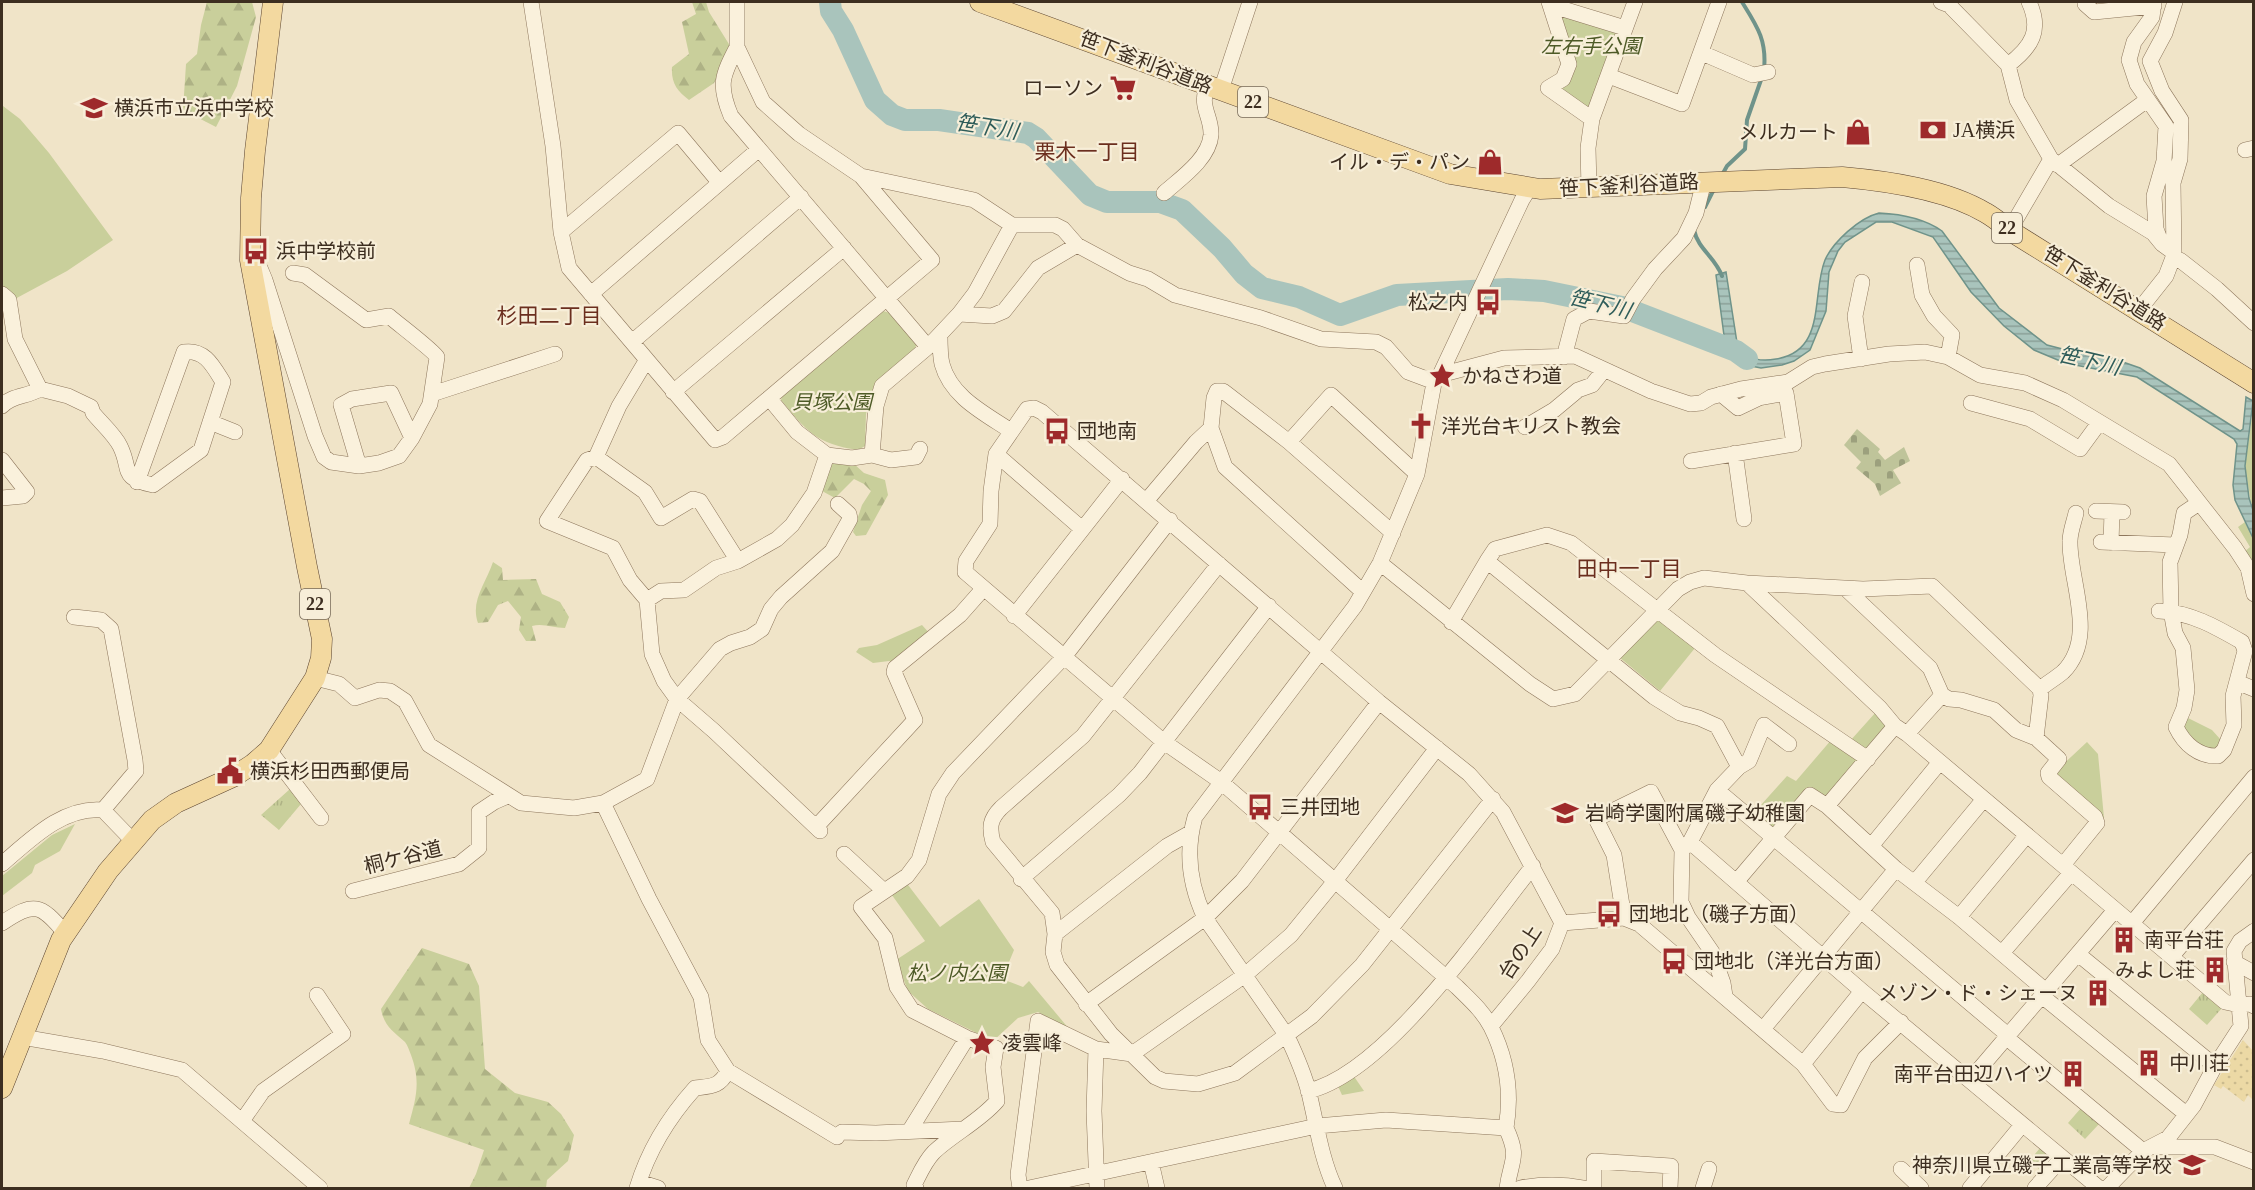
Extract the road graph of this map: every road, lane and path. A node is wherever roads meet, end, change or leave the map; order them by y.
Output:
1 (273, 2) edge
2 (531, 2) edge
3 (737, 2) edge
4 (980, 2) edge
5 (1250, 2) edge
6 (1635, 2) edge
7 (1719, 2) edge
8 (1941, 2) edge
9 (2029, 2) edge
10 (2085, 2) edge
11 (2175, 2) edge
12 (1549, 3) edge
13 (2154, 4) edge
14 (1625, 28) junction
15 (737, 47) junction
16 (1702, 53) junction
17 (2008, 64) junction
18 (1762, 73) dead end
19 (1609, 76) junction
20 (1214, 88) junction
21 (2147, 100) junction
22 (1592, 118) junction
23 (759, 149) junction
24 (2055, 162) junction
25 (861, 176) junction
26 (1712, 181) junction
27 (720, 182) junction
28 (1530, 187) junction
29 (1589, 188) junction
30 (1164, 193) dead end
31 (801, 197) junction
32 (1012, 225) junction
33 (561, 232) junction
34 (2012, 232) junction
35 (1077, 245) junction
36 (844, 248) junction
37 (2172, 252) junction
38 (250, 260) junction
39 (1917, 266) dead end
40 (293, 273) dead end
41 (1862, 282) dead end
42 (2, 294) edge
43 (591, 294) junction
44 (887, 298) junction
45 (2139, 310) junction
46 (959, 314) junction
47 (2253, 323) edge
48 (940, 336) junction
49 (632, 342) junction
50 (928, 347) junction
51 (555, 354) dead end
52 (1564, 357) junction
53 (1948, 357) junction
54 (1861, 358) junction
55 (646, 361) junction
56 (1604, 370) junction
57 (1440, 375) junction
58 (2253, 383) edge
59 (40, 389) junction
60 (673, 392) junction
61 (432, 394) junction
62 (1721, 394) junction
63 (769, 398) junction
64 (1971, 404) dead end
65 (2, 406) edge
66 (210, 422) junction
67 (2099, 423) junction
68 (1524, 427) dead end
69 (1211, 428) junction
70 (1011, 431) junction
71 (235, 432) dead end
72 (412, 438) junction
73 (1289, 442) junction
74 (920, 449) dead end
75 (1735, 453) junction
76 (996, 454) junction
77 (827, 455) junction
78 (872, 455) junction
79 (596, 457) junction
80 (2, 460) edge
81 (1691, 461) dead end
82 (358, 466) junction
83 (1417, 474) junction
84 (1122, 479) junction
85 (137, 482) junction
86 (2, 498) edge
87 (1147, 500) junction
88 (2199, 503) junction
89 (838, 504) dead end
90 (2096, 511) dead end
91 (2076, 513) dead end
92 (1744, 519) dead end
93 (1170, 520) junction
94 (1081, 528) junction
95 (1393, 533) junction
96 (2175, 545) junction
97 (738, 561) junction
98 (1487, 561) junction
99 (1380, 563) junction
100 (1219, 564) junction
101 (1747, 583) junction
102 (983, 589) junction
103 (1846, 589) junction
104 (1363, 592) junction
105 (2253, 594) edge
106 (647, 600) junction
107 (1269, 606) junction
108 (1659, 609) junction
109 (2165, 611) junction
110 (74, 616) dead end
111 (1014, 616) junction
112 (1451, 622) junction
113 (1320, 651) junction
114 (1064, 657) junction
115 (1608, 661) junction
116 (315, 678) junction
117 (2237, 682) junction
118 (2040, 689) junction
119 (2253, 689) edge
120 (1942, 694) junction
121 (677, 699) junction
122 (1113, 700) junction
123 (1379, 702) junction
124 (1901, 730) junction
125 (2036, 738) junction
126 (1164, 742) junction
127 (1789, 744) dead end
128 (1437, 748) junction
129 (269, 750) junction
130 (1868, 759) junction
131 (1940, 762) junction
132 (1738, 767) junction
133 (2253, 777) edge
134 (1220, 781) junction
135 (1717, 790) junction
136 (508, 796) junction
137 (1493, 799) junction
138 (1984, 799) junction
139 (603, 803) junction
140 (1827, 806) junction
141 (103, 810) junction
142 (321, 818) dead end
143 (1280, 831) junction
144 (1190, 832) junction
145 (2027, 835) junction
146 (1773, 838) junction
147 (133, 841) junction
148 (1872, 845) junction
149 (1686, 846) junction
150 (844, 854) dead end
151 (2253, 860) edge
152 (2, 864) edge
153 (1533, 866) junction
154 (1896, 869) junction
155 (2067, 869) junction
156 (1021, 879) junction
157 (1335, 881) junction
158 (1737, 881) junction
159 (1915, 882) junction
160 (353, 891) dead end
161 (884, 891) junction
162 (2115, 910) junction
163 (1861, 912) junction
164 (1959, 917) junction
165 (1205, 918) junction
166 (1624, 918) junction
167 (2133, 922) junction
168 (2, 923) edge
169 (1562, 923) junction
170 (1390, 929) junction
171 (2253, 931) edge
172 (65, 933) junction
173 (1055, 934) junction
174 (2002, 953) junction
175 (2078, 954) junction
176 (1824, 956) junction
177 (2172, 956) junction
178 (2234, 962) junction
179 (2253, 973) edge
180 (1245, 975) junction
181 (1446, 976) junction
182 (1862, 991) junction
183 (2044, 993) junction
184 (317, 995) dead end
185 (1725, 996) junction
186 (1086, 1004) junction
187 (2246, 1006) edge
188 (1901, 1022) junction
189 (1491, 1026) junction
190 (1763, 1029) junction
191 (22, 1036) junction
192 (1287, 1036) junction
193 (2008, 1037) junction
194 (968, 1038) junction
195 (1096, 1049) junction
196 (1132, 1054) junction
197 (1803, 1064) junction
198 (2215, 1066) junction
199 (728, 1071) junction
200 (1970, 1080) junction
201 (2, 1088) edge
202 (1308, 1091) junction
203 (2186, 1114) junction
204 (242, 1121) junction
205 (2022, 1125) junction
206 (1317, 1126) junction
207 (1506, 1128) junction
208 (963, 1129) junction
209 (910, 1130) junction
210 (2148, 1149) junction
211 (2062, 1158) junction
212 (1151, 1162) junction
213 (2253, 1162) edge
214 (1709, 1170) dead end
215 (1901, 1170) dead end
216 (1096, 1181) edge
217 (638, 1185) edge
218 (914, 1187) edge
219 (320, 1188) edge
220 (658, 1188) edge
221 (1020, 1188) edge
222 (1029, 1188) edge
223 (1157, 1188) edge
224 (1335, 1188) edge
225 (1507, 1188) edge
226 (1520, 1188) edge
227 (1584, 1188) edge
228 (1594, 1188) edge
229 (1670, 1188) edge
230 (1703, 1188) edge
231 (1921, 1188) edge
232 (1970, 1188) edge
233 (2035, 1188) edge
234 (2099, 1188) edge
235 (2107, 1188) edge

1 - 38 main road, 22
2 - 33 street
3 - 15 street
4 - 20 main road, 笹下釜利谷道路 / 22
5 - 20 street
6 - 14 street
7 - 16 street
8 - 17 street
9 - 17 street
10 - 13 street
11 - 37 street
12 - 14 street
12 - 22 street
13 - 21 street
14 - 19 street
15 - 23 street
15 - 25 street
16 - 18 street
16 - 19 street
17 - 24 street
19 - 22 street
20 - 28 main road, 笹下釜利谷道路 / 22
20 - 30 street
21 - 24 street
21 - 37 street
22 - 29 street
23 - 27 street
23 - 31 street
24 - 34 street
24 - 37 street
25 - 32 street
25 - 44 street
26 - 29 main road, 笹下釜利谷道路 / 22
26 - 34 main road, 笹下釜利谷道路 / 22
26 - 52 street
27 - 33 street
27 - 43 street
28 - 29 main road, 笹下釜利谷道路 / 22
28 - 57 street
31 - 36 street
31 - 49 street
32 - 35 street
32 - 46 street
33 - 43 street
34 - 45 main road, 笹下釜利谷道路 / 22
35 - 46 street
35 - 57 street
36 - 44 street
36 - 60 street
37 - 45 street
37 - 47 street
38 - 82 street
38 - 116 main road, 22
39 - 53 street
40 - 61 street
41 - 54 street
42 - 59 street
43 - 49 street
44 - 50 street
44 - 63 street
45 - 58 main road, 笹下釜利谷道路 / 22
46 - 48 street
48 - 50 street
48 - 70 street
49 - 55 street
50 - 78 street
51 - 61 street
52 - 56 street
52 - 57 street
53 - 54 street
53 - 67 street
54 - 62 street
55 - 60 street
55 - 79 street
56 - 62 street
56 - 68 street
57 - 83 street
59 - 65 street
59 - 85 street
60 - 63 street
61 - 72 street
62 - 75 street
63 - 77 street
64 - 67 street
66 - 71 street
66 - 85 street
66 - 85 street
67 - 88 street
69 - 73 street
69 - 87 street
69 - 104 street
70 - 76 street
70 - 84 street
72 - 82 street
72 - 82 street
73 - 83 street
73 - 95 street
74 - 78 street
75 - 81 street
75 - 92 street
76 - 94 street
76 - 102 street
77 - 78 street
77 - 97 street
79 - 97 street
79 - 106 street
80 - 86 street
83 - 95 street
84 - 87 street
84 - 94 street
87 - 93 street
88 - 96 street
88 - 105 street
89 - 121 street
90 - 96 street
91 - 118 street
93 - 100 street
93 - 114 street
94 - 111 street
95 - 99 street
96 - 109 street
97 - 106 street
98 - 108 street
98 - 112 street
98 - 115 street
99 - 104 street
99 - 112 street
100 - 107 street
100 - 122 street
101 - 103 street
101 - 108 street
101 - 124 street
102 - 111 street
102 - 121 street
103 - 118 street
103 - 120 street
104 - 113 street
106 - 121 street
107 - 113 street
107 - 126 street
108 - 115 street
108 - 130 street
109 - 117 street
109 - 117 street
110 - 141 street
111 - 114 street
112 - 115 street
113 - 123 street
113 - 134 street
114 - 122 street
114 - 161 street
115 - 132 street
116 - 129 main road, 22
116 - 136 street
117 - 119 street
118 - 125 street
120 - 124 street
120 - 125 street
121 - 139 street
122 - 126 street
122 - 156 street
123 - 128 street
123 - 143 street
124 - 130 street
124 - 131 street
125 - 155 street
126 - 134 street
126 - 156 street
127 - 132 street
128 - 137 street
128 - 157 street
129 - 142 street
129 - 147 main road, 22
130 - 140 street
131 - 138 street
131 - 148 street
132 - 135 street
133 - 167 street
134 - 143 street
134 - 144 street
135 - 146 street
135 - 149 street
136 - 139 street
136 - 160 street, 桐ケ谷道
137 - 153 street
137 - 170 street
138 - 145 street
138 - 159 street
139 - 199 street
140 - 146 street
140 - 148 street
141 - 147 street
141 - 152 street
143 - 157 street
143 - 165 street
144 - 165 street
144 - 173 street
145 - 155 street
145 - 164 street
146 - 158 street
146 - 163 street
147 - 172 main road, 22
148 - 154 street
149 - 158 street
149 - 166 street
149 - 185 street
150 - 161 street
151 - 177 street
153 - 169 street
153 - 181 street
154 - 159 street
154 - 163 street
155 - 162 street
155 - 174 street
156 - 173 street
157 - 170 street
157 - 180 street
158 - 176 street
159 - 164 street
161 - 194 street
162 - 167 street
162 - 175 street
163 - 176 street
163 - 193 street
164 - 174 street
165 - 180 street
165 - 186 street
166 - 169 street, 台の上
166 - 185 street
167 - 177 street
168 - 172 street
169 - 189 street, 台の上
170 - 181 street
170 - 192 street
171 - 178 street
172 - 191 main road, 22
173 - 186 street
174 - 183 street
175 - 183 street
175 - 198 street
176 - 182 street
176 - 190 street
177 - 187 street
178 - 179 street
178 - 187 street
180 - 192 street
180 - 196 street
181 - 189 street
181 - 202 street
182 - 188 street
182 - 197 street
183 - 193 street
183 - 203 street
184 - 204 street
185 - 190 street
186 - 196 street
187 - 198 street
188 - 197 street
188 - 200 street
189 - 207 street
190 - 197 street
191 - 201 main road, 22
191 - 204 street
192 - 196 street
192 - 202 street
193 - 200 street
193 - 210 street
194 - 208 street
194 - 209 street
195 - 196 street
195 - 216 street
195 - 221 street
198 - 203 street
199 - 209 street
199 - 217 street
200 - 205 street
202 - 206 street
203 - 210 street
204 - 219 street
205 - 211 street
205 - 232 street
206 - 207 street
206 - 212 street
206 - 224 street
207 - 225 street
208 - 209 street
208 - 218 street
210 - 213 street
210 - 235 street
211 - 233 street
211 - 234 street
212 - 216 street
212 - 223 street
214 - 230 street
215 - 231 street
216 - 222 street
217 - 220 street
226 - 227 street
228 - 229 street

